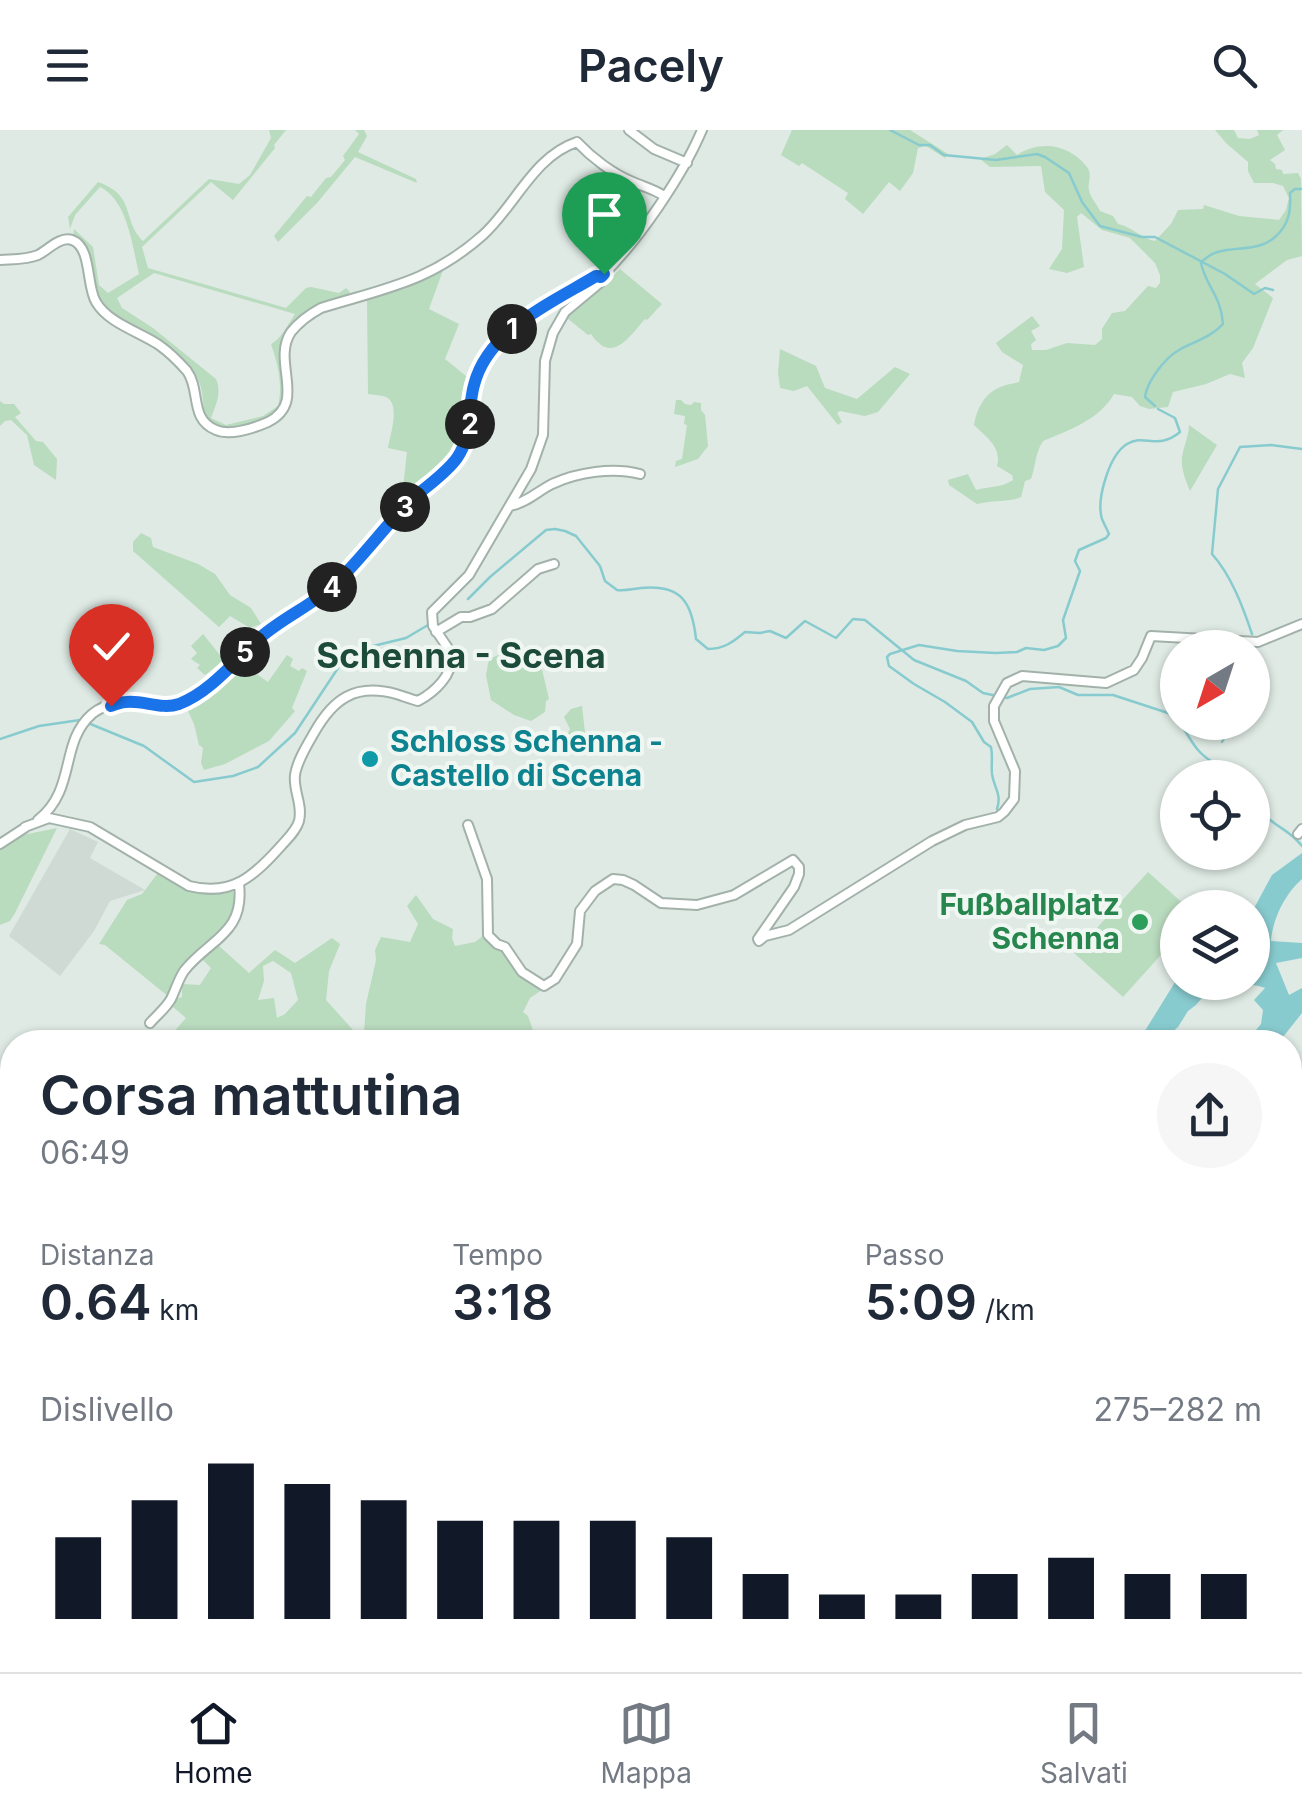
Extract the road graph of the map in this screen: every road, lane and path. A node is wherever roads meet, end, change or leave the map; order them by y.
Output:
1 (578, 130) edge
2 (628, 130) edge
3 (702, 130) edge
4 (577, 142) junction
5 (686, 163) junction
6 (664, 196) junction
7 (0, 260) edge
8 (601, 277) junction
9 (640, 474) dead end
10 (510, 506) junction
11 (554, 564) dead end
12 (1302, 624) edge
13 (435, 629) junction
14 (52, 807) junction
15 (63, 822) junction
16 (468, 825) dead end
17 (26, 828) junction
18 (0, 844) edge
19 (239, 884) junction
20 (150, 1022) dead end

1 - 4 street
2 - 5 street
3 - 5 street
4 - 6 street
4 - 7 street
5 - 6 street
6 - 8 street
8 - 10 street
8 - 14 street
9 - 10 street
10 - 13 street
11 - 13 street
12 - 16 street
13 - 19 street
14 - 15 street
14 - 17 street
15 - 17 street
15 - 19 street
17 - 18 street
19 - 20 street

